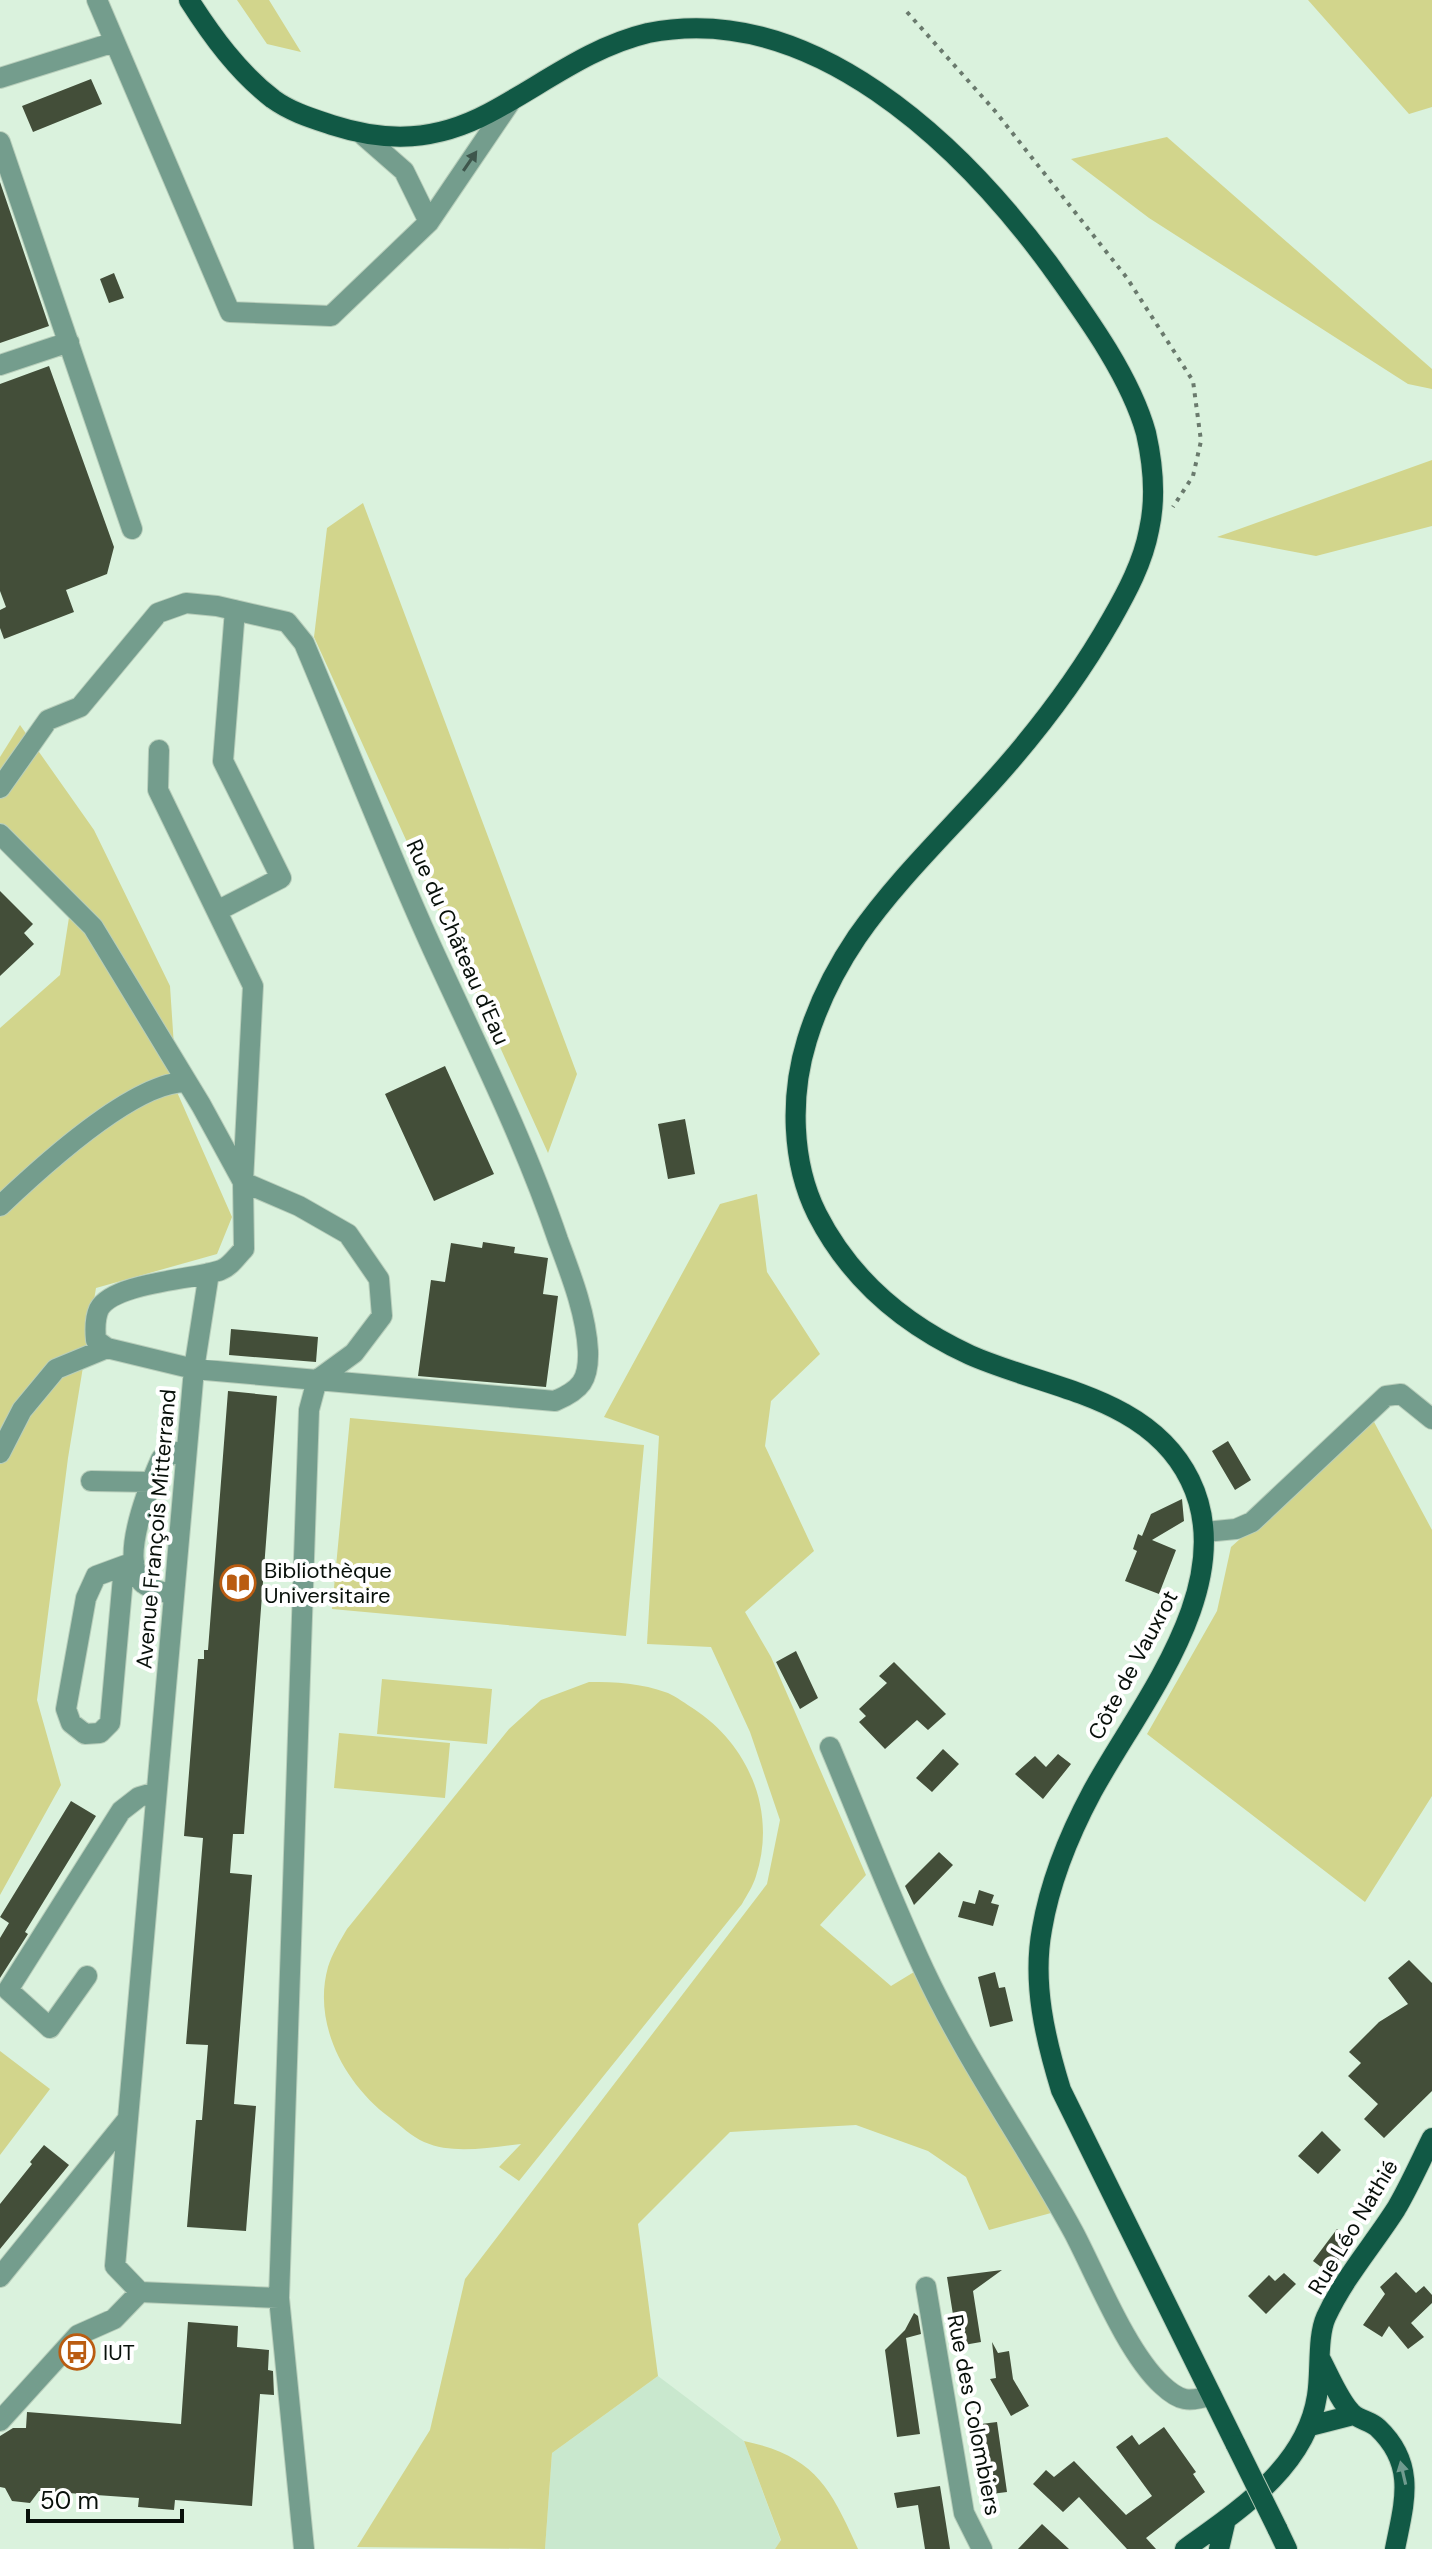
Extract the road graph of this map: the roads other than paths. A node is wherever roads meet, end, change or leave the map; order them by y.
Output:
1 (97, 0) edge
2 (189, 0) edge
3 (115, 42) junction
4 (0, 78) edge
5 (511, 101) junction
6 (364, 136) junction
7 (0, 142) edge
8 (429, 222) junction
9 (69, 342) junction
10 (0, 365) edge
11 (132, 529) dead end
12 (235, 610) junction
13 (159, 750) dead end
14 (0, 788) edge
15 (0, 834) edge
16 (217, 911) junction
17 (187, 1082) junction
18 (243, 1182) junction
19 (0, 1206) edge
20 (209, 1273) junction
21 (107, 1348) junction
22 (194, 1369) junction
23 (317, 1380) junction
24 (1432, 1419) edge
25 (187, 1448) junction
26 (0, 1453) edge
27 (91, 1481) dead end
28 (151, 1482) junction
29 (1205, 1532) junction
30 (129, 1564) junction
31 (174, 1595) junction
32 (830, 1747) dead end
33 (156, 1792) junction
34 (87, 1976) dead end
35 (127, 2120) junction
36 (1432, 2138) edge
37 (0, 2277) edge
38 (926, 2287) dead end
39 (140, 2292) junction
40 (279, 2298) junction
41 (1321, 2360) junction
42 (1211, 2395) junction
43 (1353, 2415) junction
44 (0, 2421) edge
45 (1310, 2426) junction
46 (1226, 2519) junction
47 (304, 2549) edge
48 (982, 2549) edge
49 (1185, 2549) edge
50 (1219, 2549) edge
51 (1287, 2549) edge
52 (1395, 2549) edge

1 - 3 street
2 - 6 main road, Côte de Vauxrot
3 - 4 street
3 - 8 street
5 - 6 main road, Côte de Vauxrot
8 -> 5 street
5 - 29 main road, Côte de Vauxrot
6 - 8 street
7 - 9 street
9 - 10 street
9 - 11 street
12 - 14 street, Rue du Château d'Eau
12 - 16 street
12 - 23 street, Rue du Château d'Eau
13 - 16 street
15 - 17 street
16 - 18 street
17 - 18 street
17 - 19 street
18 - 20 street
18 - 23 street
20 - 21 street
20 - 22 street
21 - 22 street
21 - 26 street
22 - 23 street, Avenue François Mitterrand
22 - 25 street, Avenue François Mitterrand
23 - 40 street
24 - 29 street
25 - 28 street
25 - 31 street, Avenue François Mitterrand
27 - 28 street
28 - 30 street
29 - 42 main road, Côte de Vauxrot
30 - 30 street
30 - 31 street
31 - 33 street, Avenue François Mitterrand
32 - 42 street
33 - 34 street
33 - 35 street, Avenue François Mitterrand
35 - 37 street
35 - 39 street, Avenue François Mitterrand
36 - 41 main road, Rue Léo Nathié
38 - 48 street, Rue des Colombiers
39 - 40 street
39 - 44 street
40 - 47 street
41 - 43 main road
41 - 45 main road, Rue Léo Nathié
42 - 51 main road, Côte de Vauxrot, bridge
43 - 45 main road
52 -> 43 main road
45 - 46 main road, Rue Léo Nathié
46 - 49 main road, Rue Léo Nathié
46 - 50 main road

